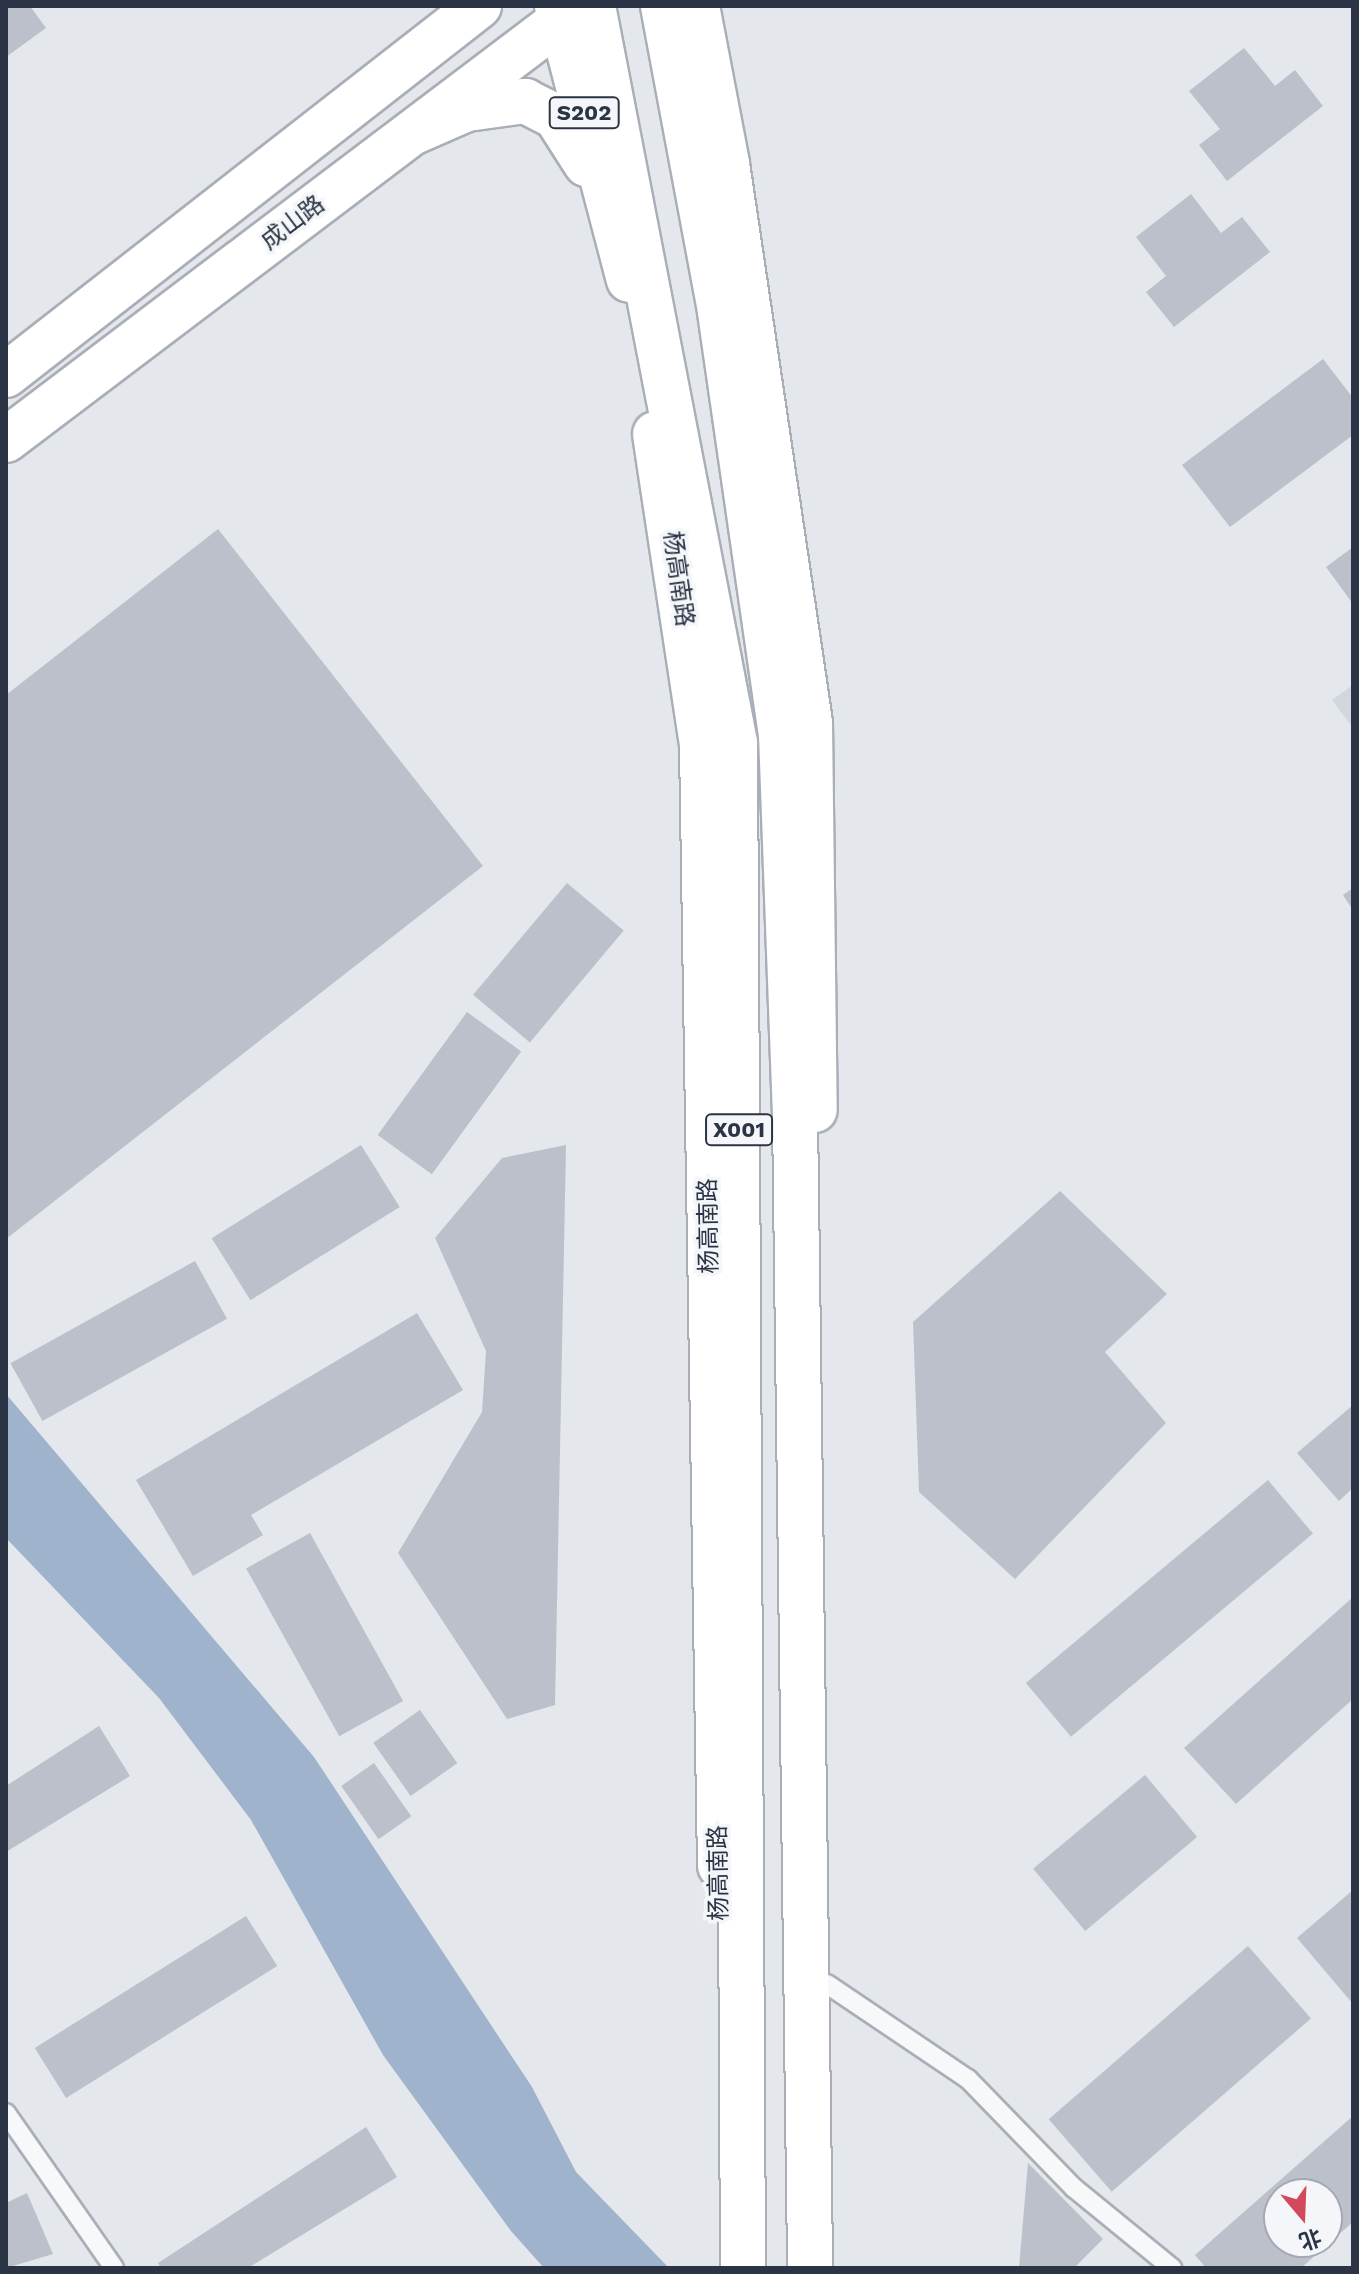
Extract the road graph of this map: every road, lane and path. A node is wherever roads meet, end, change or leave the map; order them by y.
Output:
1 (479, 6) edge
2 (663, 6) edge
3 (697, 6) edge
4 (573, 10) edge
5 (414, 132) junction
6 (607, 205) junction
7 (6, 375) edge
8 (6, 440) edge
9 (827, 1984) junction
10 (9, 2125) edge
11 (729, 2257) edge
12 (114, 2268) edge
13 (810, 2268) edge
14 (832, 2268) edge
15 (1172, 2268) edge

1 - 7 main road
2 - 13 main road, X001
3 - 9 main road
4 - 5 main road, 成山路
4 - 6 main road, 杨高南路 / S202
4 - 11 main road, 杨高南路 / X001
5 - 6 main road
5 - 8 main road, 成山路
6 - 11 main road, 杨高南路 / X001
9 - 14 main road
9 - 15 lane
10 - 12 lane

